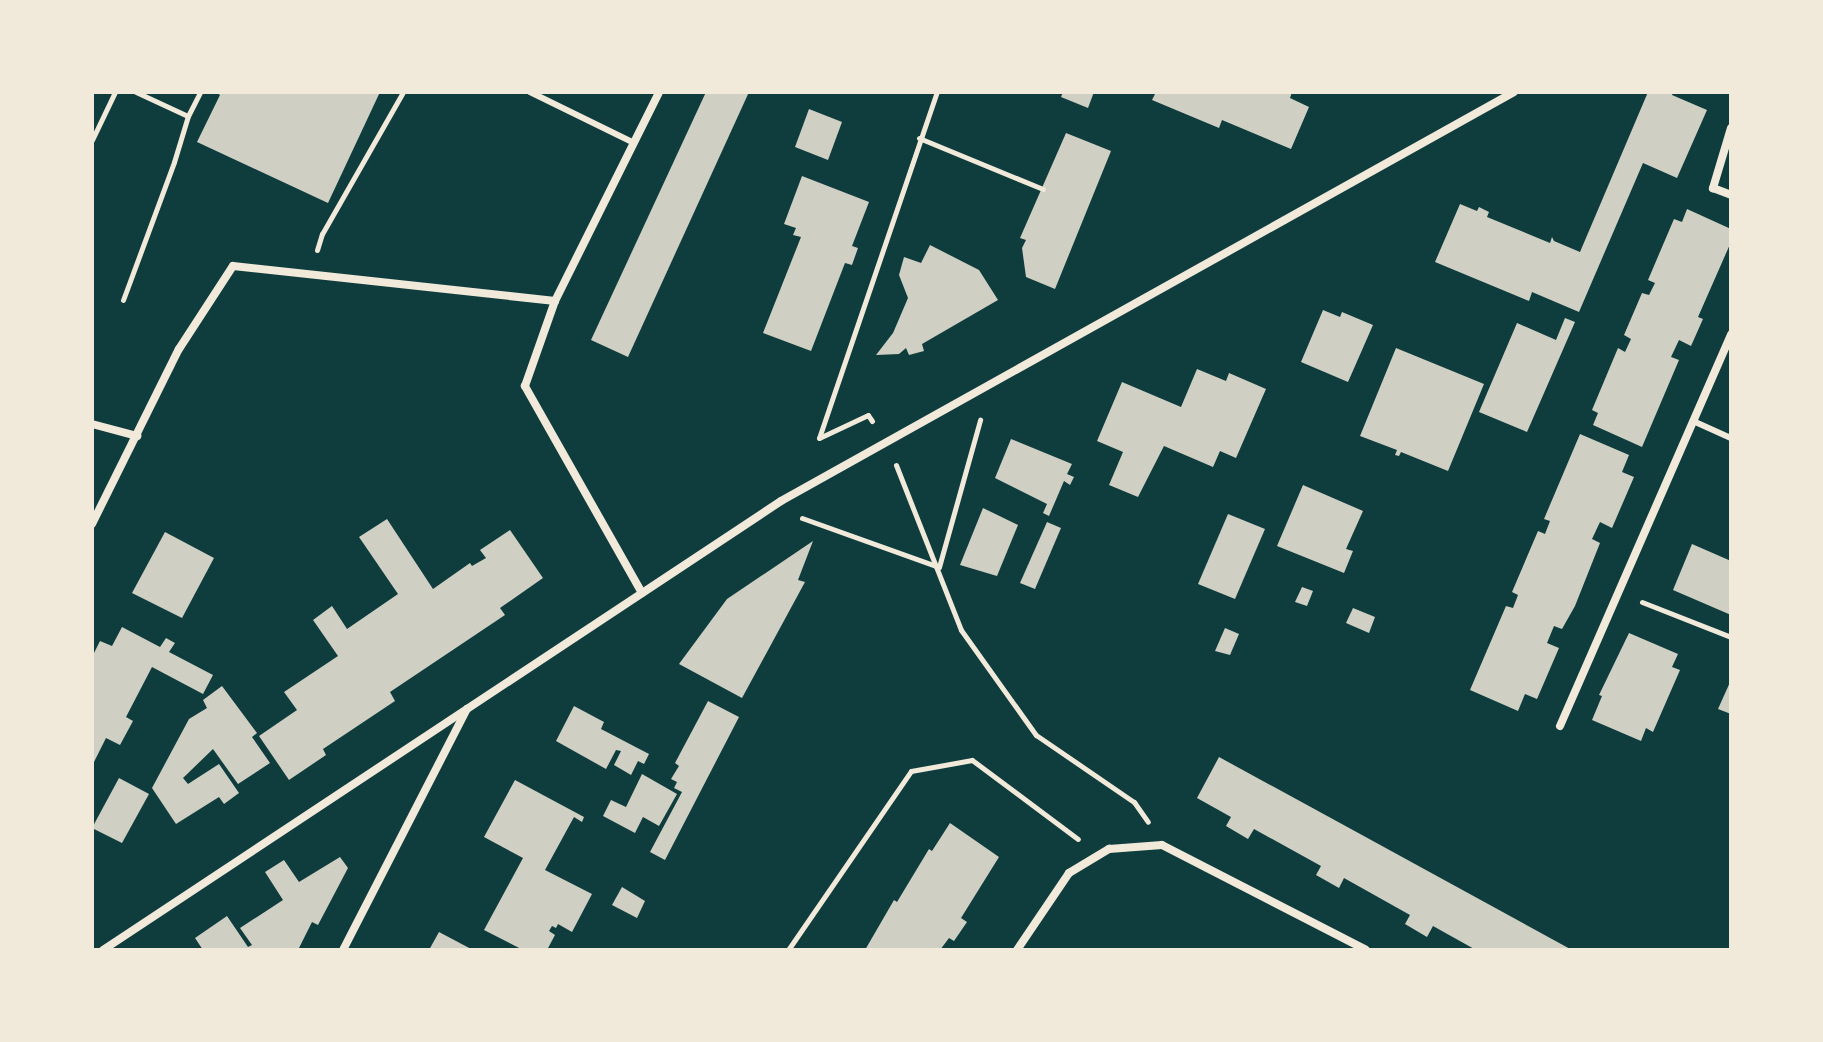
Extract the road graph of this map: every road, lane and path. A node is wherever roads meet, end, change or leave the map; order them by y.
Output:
1 (115, 92) edge
2 (136, 92) edge
3 (200, 92) edge
4 (403, 92) edge
5 (530, 92) edge
6 (659, 92) edge
7 (937, 92) edge
8 (1514, 92) edge
9 (188, 116) junction
10 (1731, 128) edge
11 (919, 138) junction
12 (92, 140) edge
13 (634, 143) junction
14 (1043, 189) dead end
15 (1731, 195) edge
16 (309, 274) junction
17 (123, 300) dead end
18 (555, 301) junction
19 (1731, 334) edge
20 (991, 383) junction
21 (1693, 421) junction
22 (92, 424) edge
23 (137, 436) junction
24 (1731, 438) edge
25 (883, 442) junction
26 (771, 507) junction
27 (92, 524) edge
28 (939, 567) junction
29 (642, 593) junction
30 (1617, 593) junction
31 (1731, 637) edge
32 (468, 709) junction
33 (1560, 726) dead end
34 (1162, 845) junction
35 (1099, 855) junction
36 (103, 950) edge
37 (343, 950) edge
38 (788, 950) edge
39 (1017, 950) edge
40 (1366, 950) edge

1 - 12 path
2 - 9 path
3 - 9 path
4 - 16 path
5 - 13 lane
6 - 13 street
7 - 11 path
8 - 20 street
9 - 17 path
10 - 15 street
11 - 14 path
11 - 25 path
13 - 18 street
16 - 18 street
16 - 23 street
18 - 29 street
19 - 21 street
20 - 25 street
20 - 28 path
21 - 24 lane
21 - 30 street
22 - 23 street
23 - 27 street
25 - 26 street
25 - 28 path
26 - 28 path
26 - 29 street
28 - 34 path
29 - 32 street
30 - 31 path
30 - 33 street
32 - 36 street
32 - 37 street
34 - 35 street
34 - 40 street
35 - 38 path
35 - 39 street

